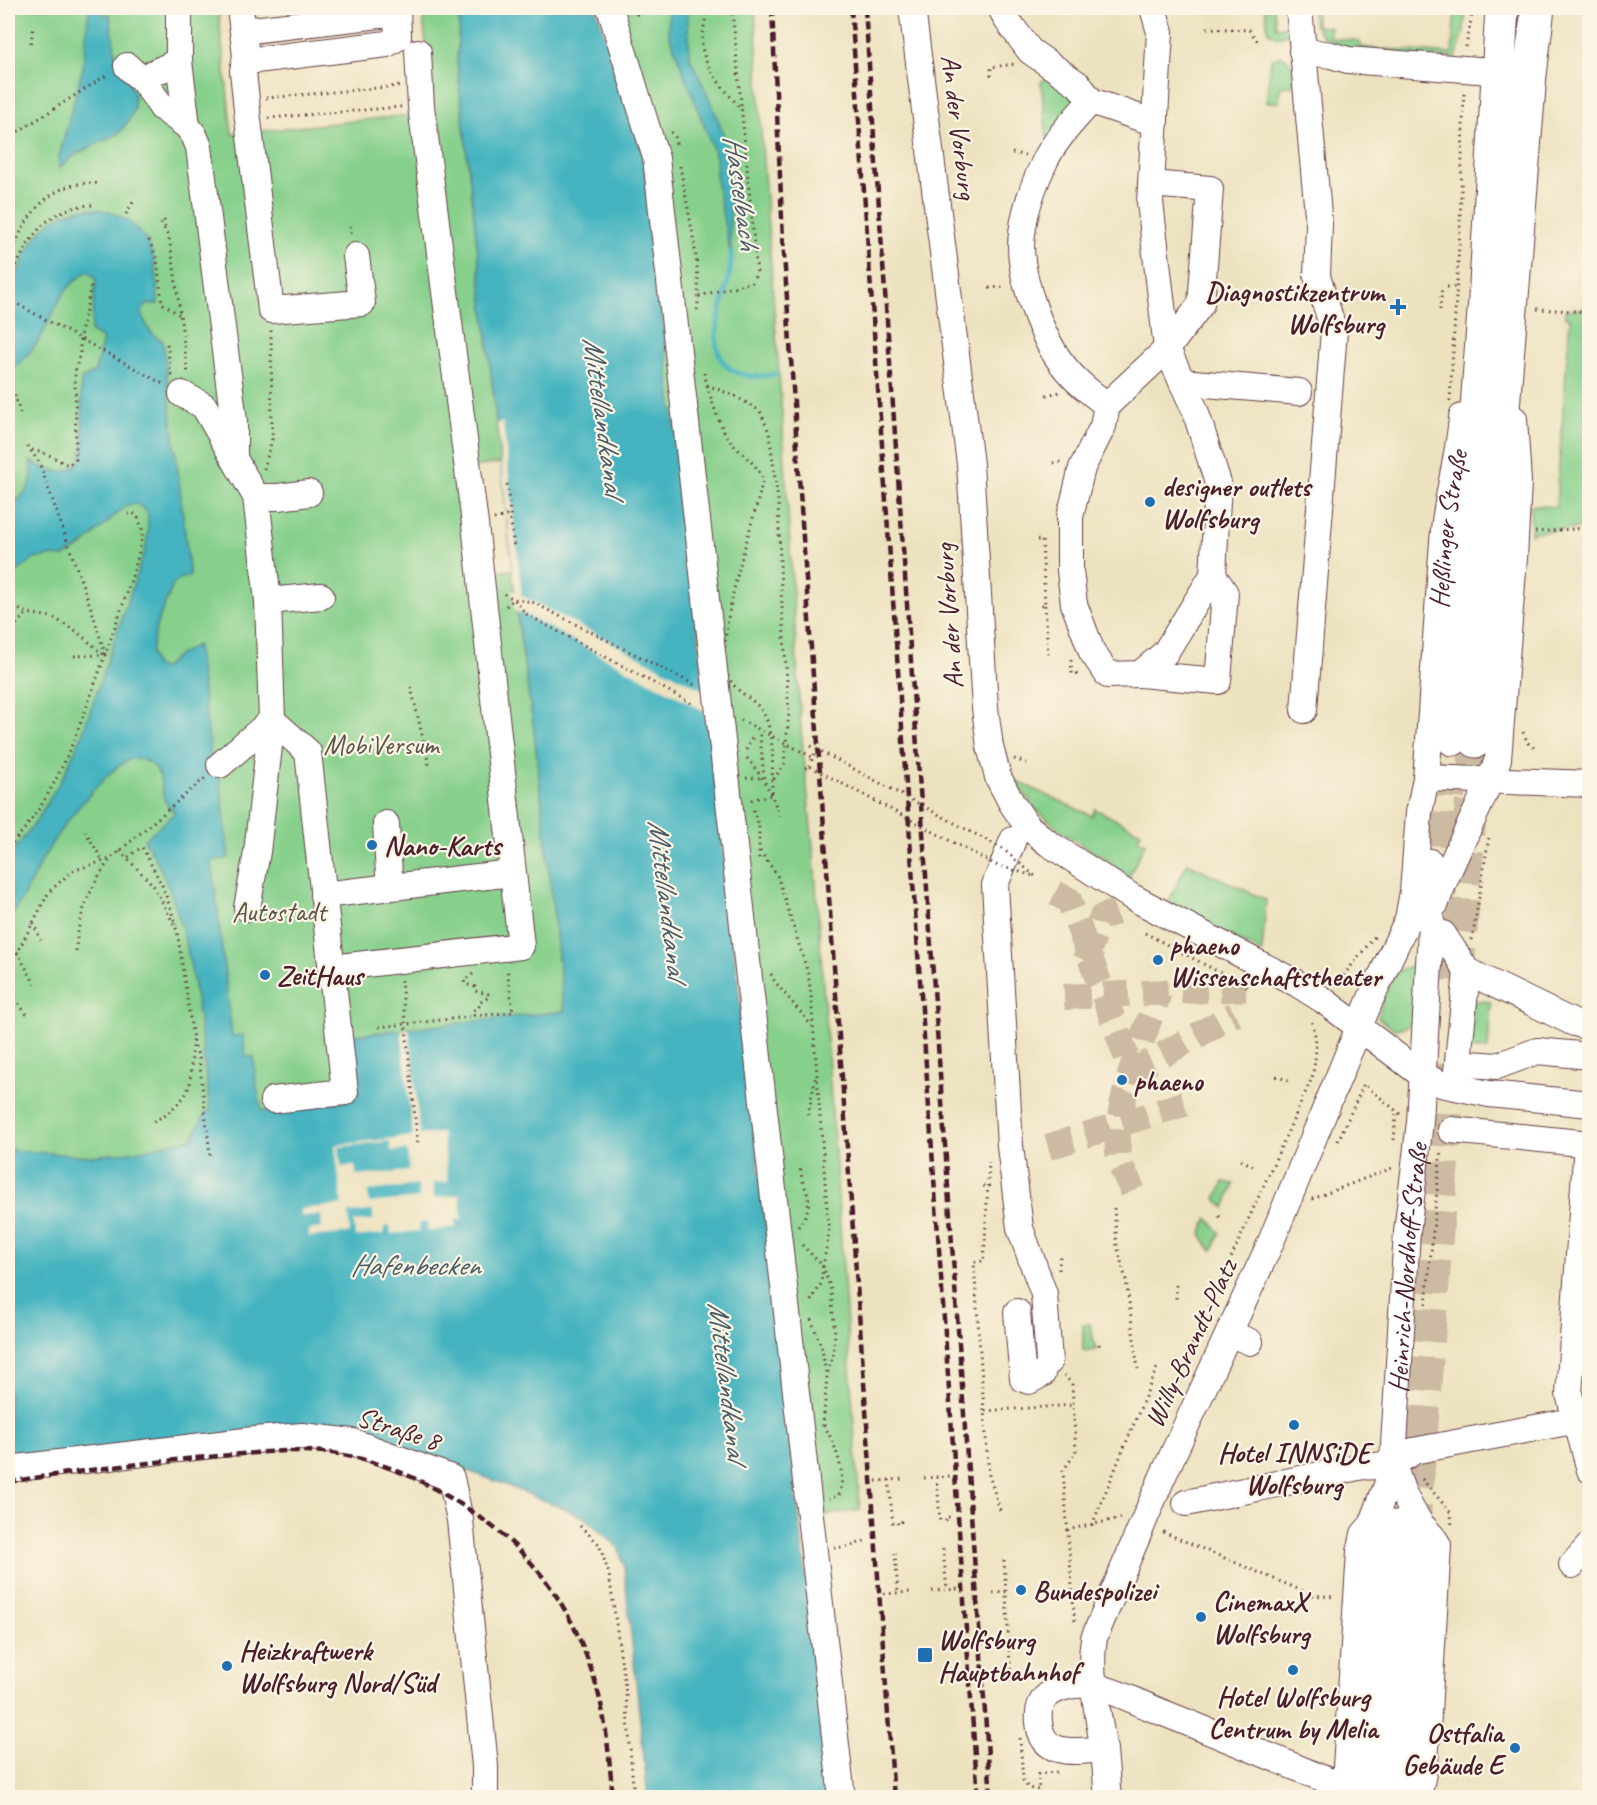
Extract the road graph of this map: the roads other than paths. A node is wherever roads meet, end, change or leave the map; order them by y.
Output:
1 (179, 8) edge
2 (610, 8) edge
3 (912, 8) edge
4 (1001, 8) edge
5 (1153, 8) edge
6 (1299, 8) edge
7 (1502, 8) edge
8 (1538, 8) edge
9 (1558, 8) edge
10 (397, 10) edge
11 (242, 19) edge
12 (1162, 20) edge
13 (1302, 51) junction
14 (418, 52) dead end
15 (246, 56) junction
16 (179, 62) junction
17 (1498, 72) junction
18 (1530, 75) junction
19 (1091, 101) junction
20 (1155, 123) junction
21 (187, 126) junction
22 (1151, 184) junction
23 (356, 256) dead end
24 (1471, 285) junction
25 (1510, 338) junction
26 (1167, 349) junction
27 (1182, 382) junction
28 (1299, 392) dead end
29 (187, 393) road end
30 (1107, 405) junction
31 (234, 459) junction
32 (309, 493) dead end
33 (256, 497) junction
34 (1213, 575) junction
35 (321, 596) dead end
36 (268, 601) junction
37 (1140, 674) junction
38 (1304, 710) dead end
39 (272, 720) junction
40 (220, 765) road end
41 (1426, 778) junction
42 (1490, 781) junction
43 (1590, 784) edge
44 (386, 824) dead end
45 (1020, 833) junction
46 (512, 873) junction
47 (394, 886) junction
48 (323, 895) junction
49 (247, 908) dead end
50 (1431, 938) junction
51 (1013, 941) dead end
52 (331, 968) junction
53 (1467, 971) junction
54 (1582, 1025) edge
55 (1359, 1028) junction
56 (1537, 1051) junction
57 (1590, 1056) edge
58 (1422, 1075) junction
59 (273, 1100) dead end
60 (1590, 1104) edge
61 (1446, 1136) road end
62 (1588, 1144) edge
63 (1017, 1312) dead end
64 (1584, 1417) edge
65 (1403, 1456) junction
66 (8, 1469) edge
67 (1590, 1470) edge
68 (1186, 1503) dead end
69 (1396, 1533) junction
70 (1590, 1545) edge
71 (1572, 1565) dead end
72 (1093, 1686) junction
73 (1104, 1749) junction
74 (1352, 1794) edge
75 (1414, 1795) edge
76 (485, 1797) edge
77 (842, 1797) edge
78 (1108, 1797) edge

1 - 16 street
2 - 77 street
3 - 45 street, An der Vorburg
4 - 19 street
5 - 12 street
6 - 13 street
7 - 17 main road, Heßlinger Straße
8 - 18 main road, Heßlinger Straße
9 - 18 main road
10 - 11 street
10 - 15 street
11 - 15 street
12 - 20 street
13 - 17 street
13 - 38 street
14 - 46 street
15 - 23 street
16 - 21 street
16 - 21 street
17 - 18 street
17 - 24 main road, Heßlinger Straße
18 - 25 main road, Heßlinger Straße
19 - 20 street
19 - 30 street
20 - 22 street
21 - 31 street
22 - 26 street
22 - 26 street
24 - 25 main road, Heßlinger Straße
24 - 41 street, Heßlinger Straße
25 - 42 street, Heßlinger Straße
26 - 27 street
26 - 30 street
27 - 28 street
27 - 34 street
29 - 31 street
30 - 37 street
31 - 33 street
32 - 33 street
33 - 36 street
34 - 37 street
34 - 37 street
35 - 36 street
36 - 39 street
39 - 40 street
39 - 48 street
39 - 49 street
41 - 42 street
41 - 50 street, Heßlinger Straße
41 - 55 street, Heßlinger Straße
42 - 43 street
42 - 50 street, Heßlinger Straße
44 - 47 street
45 - 51 street
45 - 55 street, An der Vorburg
45 - 63 street
46 - 47 street
46 - 52 street
47 - 48 street
48 - 52 street
50 - 53 street
50 - 55 street
50 - 58 street, Heßlinger Straße
52 - 59 street
53 - 54 street
53 - 56 street
54 - 56 street
55 - 58 street, An der Vorburg
55 - 72 street, Willy-Brandt-Platz
56 - 57 street
58 - 60 street, An der Vorburg
58 - 65 street, Heinrich-Nordhoff-Straße
61 - 62 street
62 - 64 street
64 - 65 street
64 - 67 street
65 - 68 street
65 - 69 street, Heinrich-Nordhoff-Straße
65 - 69 street, Heinrich-Nordhoff-Straße
66 - 76 street, Straße 8
69 - 74 main road, Heinrich-Nordhoff-Straße
69 - 74 street, Heinrich-Nordhoff-Straße
69 - 75 main road, Heinrich-Nordhoff-Straße
70 - 71 street
72 - 73 street, Willy-Brandt-Platz
72 - 73 street
72 - 74 street
73 - 78 street, Willy-Brandt-Platz

